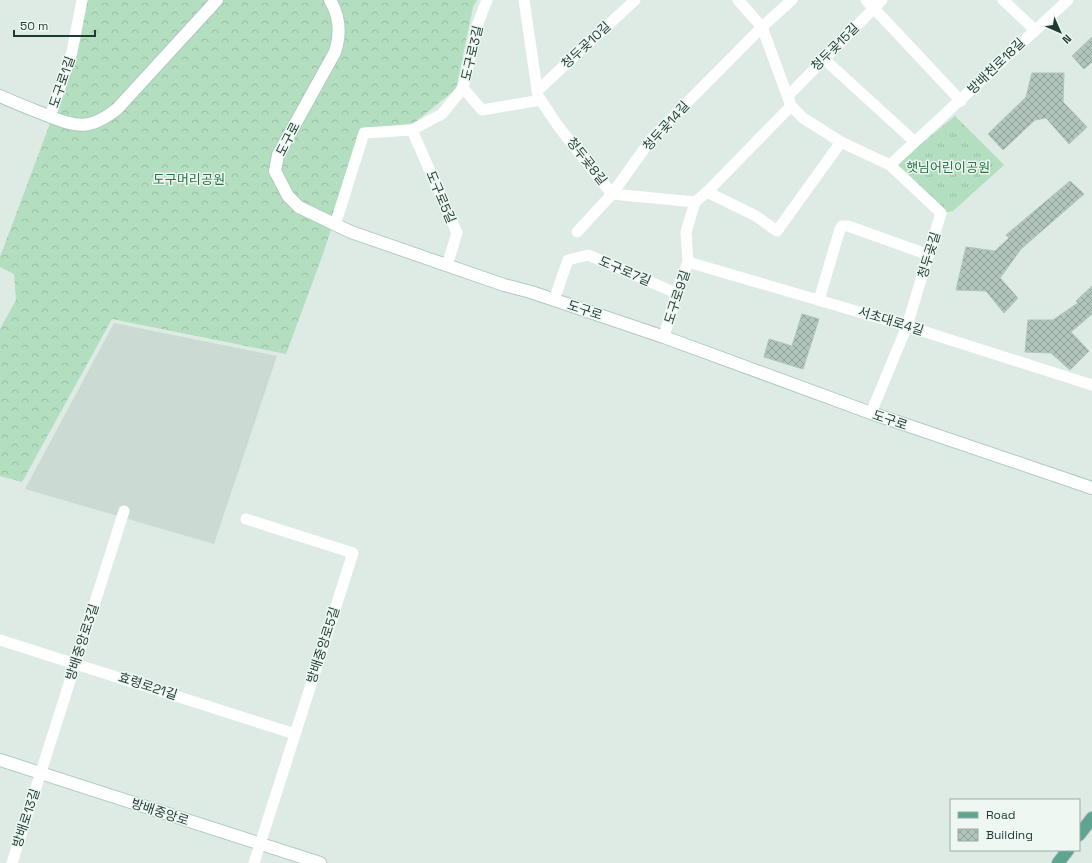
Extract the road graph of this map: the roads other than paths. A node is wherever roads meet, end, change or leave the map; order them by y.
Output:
1 (82, 0) edge
2 (217, 0) edge
3 (330, 0) edge
4 (487, 0) edge
5 (524, 0) edge
6 (635, 0) edge
7 (738, 0) edge
8 (792, 0) edge
9 (866, 0) edge
10 (882, 0) edge
11 (1003, 0) edge
12 (1068, 0) edge
13 (874, 8) junction
14 (762, 27) junction
15 (1035, 30) junction
16 (823, 58) junction
17 (463, 88) junction
18 (789, 94) junction
19 (539, 95) junction
20 (0, 96) edge
21 (960, 100) junction
22 (791, 106) junction
23 (50, 117) junction
24 (412, 130) junction
25 (841, 142) junction
26 (915, 142) junction
27 (890, 165) junction
28 (707, 192) junction
29 (612, 194) junction
30 (695, 202) junction
31 (335, 224) junction
32 (577, 232) dead end
33 (928, 255) junction
34 (688, 262) junction
35 (447, 265) junction
36 (676, 293) junction
37 (554, 300) junction
38 (819, 300) junction
39 (907, 326) junction
40 (664, 337) junction
41 (1092, 385) edge
42 (871, 413) junction
43 (1092, 488) edge
44 (124, 511) dead end
45 (246, 519) dead end
46 (0, 640) edge
47 (76, 663) junction
48 (295, 734) junction
49 (0, 760) edge
50 (41, 773) junction
51 (1092, 818) edge
52 (1080, 834) edge
53 (260, 844) junction
54 (1067, 851) edge
55 (12, 863) edge
56 (254, 863) edge
57 (320, 863) edge
58 (1058, 863) edge

1 - 23 street, 도구로1길
2 - 23 street
3 - 31 street, 도구로
4 - 17 street, 도구로3길
5 - 19 street, 청두곶8길
6 - 19 street, 청두곶10길
7 - 14 street
8 - 14 street, 청두곶14길
9 - 13 street, 방배천로18길
10 - 13 street, 청두곶15길
11 - 15 street
12 - 15 street, 방배천로18길
13 - 16 street, 청두곶15길
13 - 21 street, 방배천로18길
14 - 18 street
14 - 29 street, 청두곶14길
15 - 21 street, 방배천로18길
16 - 18 street, 청두곶15길
16 - 26 street
17 - 19 street
17 - 24 street, 도구로3길
18 - 22 street
19 - 29 street, 청두곶8길
20 - 23 street
21 - 26 street, 방배천로18길
22 - 25 street, 청두곶길
22 - 28 street
24 - 31 street, 도구로3길
24 - 35 street, 도구로5길
25 - 27 street, 청두곶길
25 - 28 street
26 - 27 street, 방배천로18길
27 - 33 street, 청두곶길
28 - 30 street
29 - 30 street, 청두곶8길
29 - 32 street, 청두곶14길
30 - 34 street, 도구로9길
31 - 35 street, 도구로
33 - 38 street
33 - 39 street, 청두곶길
34 - 36 street, 도구로9길
34 - 38 street, 서초대로4길
35 - 37 street, 도구로
36 - 37 street, 도구로7길
36 - 40 street, 도구로9길
37 - 40 street, 도구로
38 - 39 street, 서초대로4길
39 - 41 street, 서초대로4길
39 - 42 street, 청두곶길
40 - 42 street, 도구로
42 - 43 street, 도구로
44 - 47 street, 방배중앙로3길
45 - 48 street, 방배중앙로5길
46 - 47 street, 효령로21길
47 - 48 street, 효령로21길
47 - 50 street, 방배중앙로3길
48 - 53 street, 방배중앙로5길
49 - 50 street, 방배중앙로
50 - 53 street, 방배중앙로
50 - 55 street, 방배로13길
51 - 52 main road
53 - 56 street, 방배중앙로5길
53 - 57 street, 방배중앙로
54 - 58 main road

